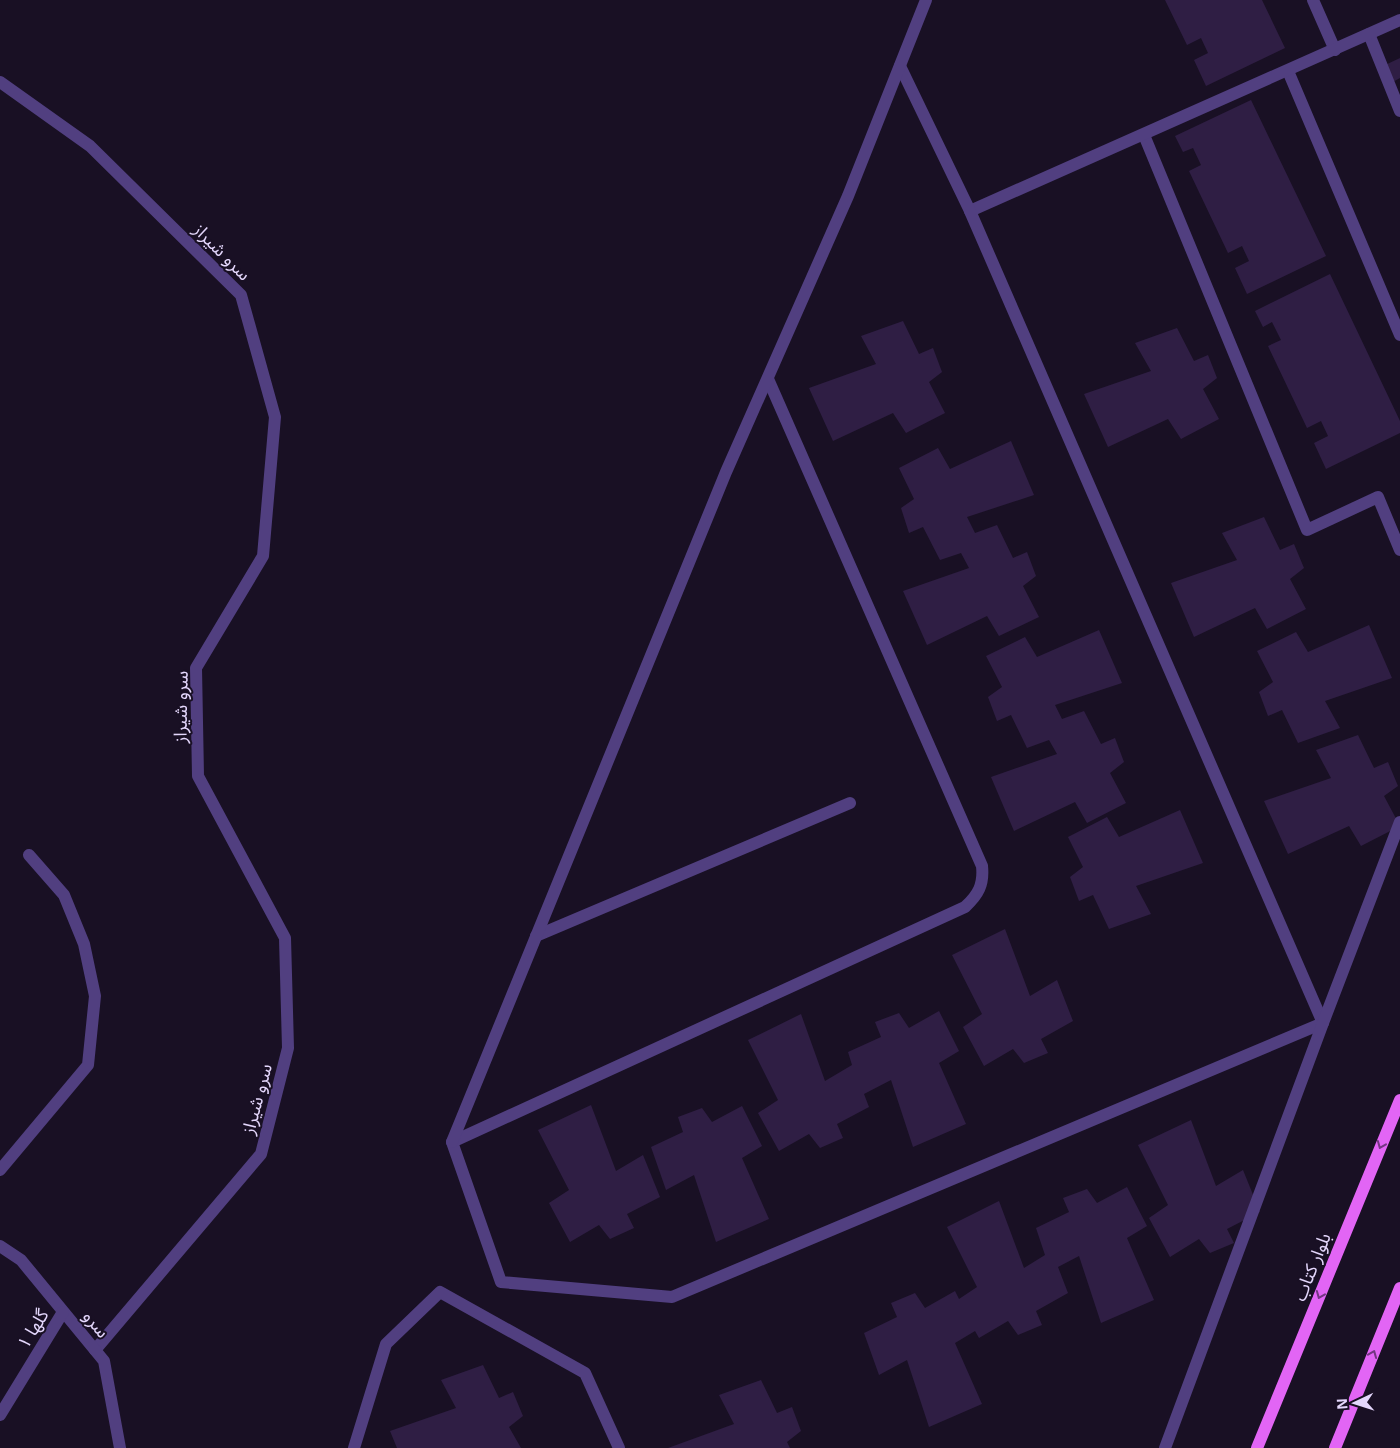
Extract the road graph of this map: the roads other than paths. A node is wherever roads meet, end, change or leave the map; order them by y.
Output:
1 (926, 0) edge
2 (1313, 0) edge
3 (1400, 20) edge
4 (1369, 34) junction
5 (1335, 50) junction
6 (900, 66) junction
7 (1288, 71) junction
8 (0, 82) edge
9 (1400, 111) edge
10 (1144, 134) junction
11 (970, 211) junction
12 (1400, 334) edge
13 (768, 379) junction
14 (1400, 550) edge
15 (850, 802) dead end
16 (1400, 822) edge
17 (30, 855) dead end
18 (536, 936) junction
19 (1323, 1023) junction
20 (1400, 1100) edge
21 (452, 1142) junction
22 (0, 1170) edge
23 (0, 1246) edge
24 (1400, 1288) edge
25 (64, 1312) junction
26 (95, 1350) junction
27 (0, 1415) edge
28 (120, 1448) edge
29 (354, 1448) edge
30 (619, 1448) edge
31 (1165, 1448) edge
32 (1257, 1448) edge
33 (1335, 1448) edge

1 - 6 street
2 - 5 street
3 - 4 street
4 - 5 street
4 - 9 street
5 - 7 street
6 - 11 street
6 - 13 street
7 - 10 street
7 - 12 street
8 - 26 street, سرو شیراز
10 - 11 street
10 - 14 street
11 - 19 street
13 - 18 street
13 - 21 street
15 - 18 street
16 - 19 street
17 - 22 street
18 - 21 street
19 - 21 street
19 - 31 street
20 -> 32 main road, بلوار کتاب
23 - 25 street, سرو
33 -> 24 main road
25 - 26 street, سرو
25 - 27 street, گلها ۱
26 - 28 street, سرو
29 - 30 street

